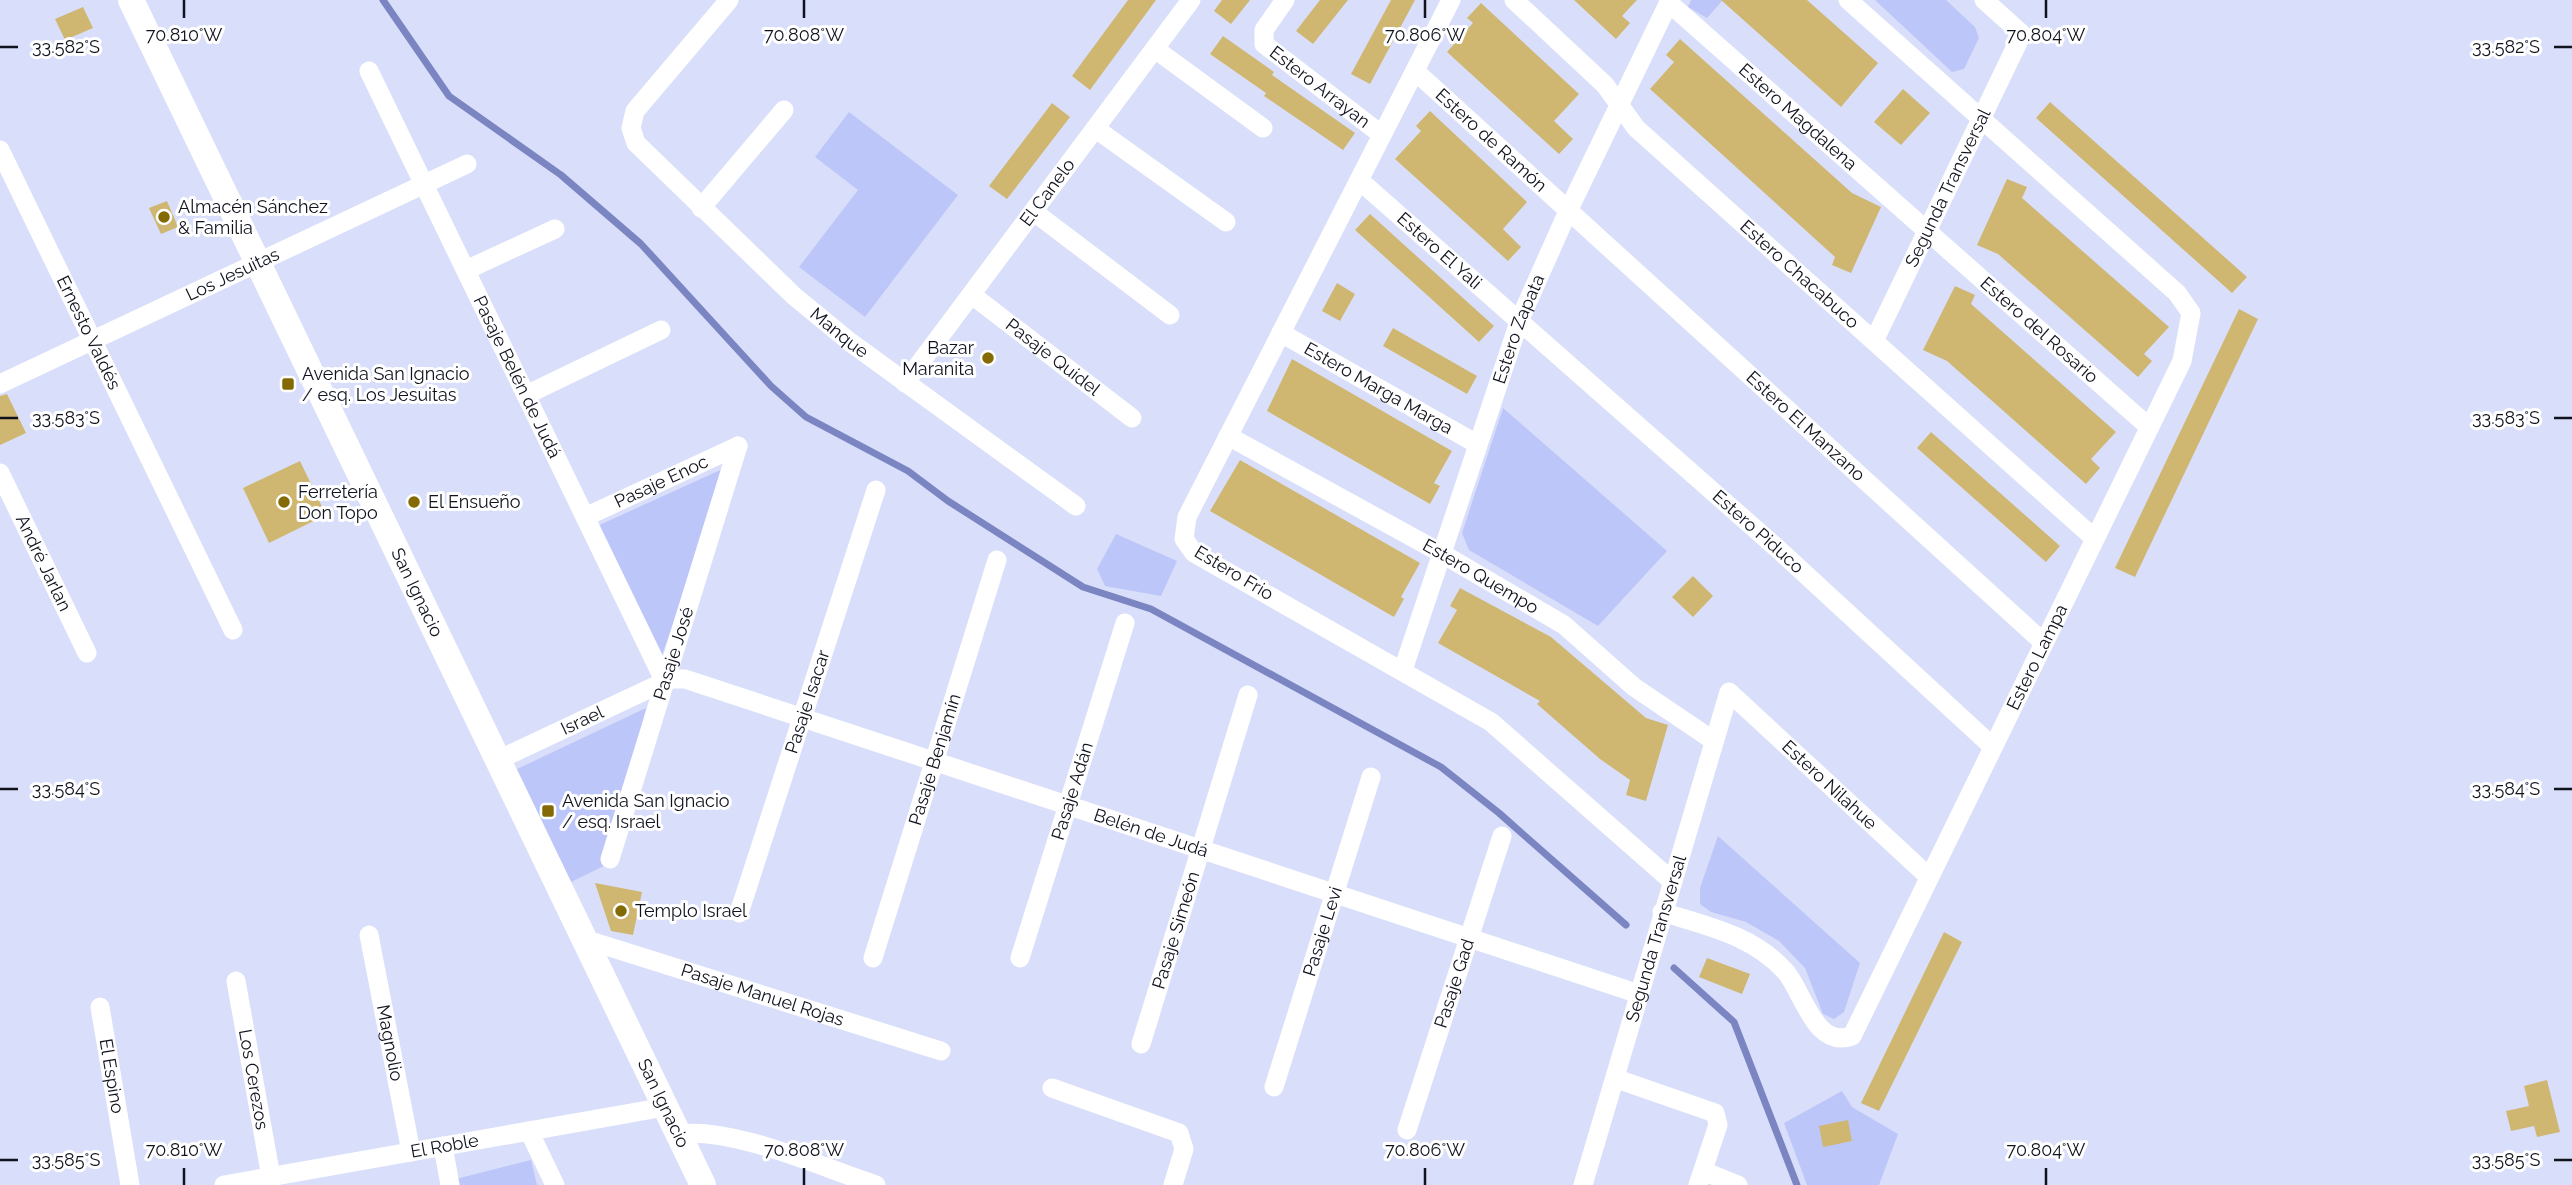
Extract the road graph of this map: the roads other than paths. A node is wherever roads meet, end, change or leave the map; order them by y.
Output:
1 (131, 0) edge
2 (729, 0) edge
3 (1191, 0) edge
4 (1285, 0) edge
5 (1451, 0) edge
6 (1514, 0) edge
7 (1848, 0) edge
8 (1984, 0) edge
9 (1669, 1) edge
10 (1155, 49) junction
11 (369, 71) dead end
12 (1415, 71) junction
13 (1620, 103) junction
14 (784, 110) dead end
15 (1981, 120) junction
16 (1263, 128) dead end
17 (1096, 129) junction
18 (1382, 135) junction
19 (0, 150) edge
20 (467, 164) dead end
21 (1359, 180) junction
22 (424, 184) junction
23 (701, 208) junction
24 (1569, 209) junction
25 (1034, 212) junction
26 (1226, 222) dead end
27 (555, 229) dead end
28 (1927, 232) junction
29 (258, 263) junction
30 (466, 270) junction
31 (972, 295) junction
32 (1170, 315) dead end
33 (1520, 319) junction
34 (661, 330) dead end
35 (1281, 333) junction
36 (1874, 341) junction
37 (91, 342) junction
38 (905, 383) junction
39 (0, 384) edge
40 (526, 395) junction
41 (1132, 418) dead end
42 (2150, 427) junction
43 (1228, 436) junction
44 (1477, 444) junction
45 (738, 446) joint
46 (0, 473) edge
47 (876, 489) dead end
48 (1076, 506) dead end
49 (585, 517) junction
50 (2095, 539) junction
51 (1441, 553) junction
52 (997, 560) dead end
53 (1125, 623) dead end
54 (233, 631) dead end
55 (2044, 643) junction
56 (87, 653) dead end
57 (1403, 670) junction
58 (665, 682) junction
59 (1729, 692) joint
60 (1248, 695) dead end
61 (802, 719) junction
62 (1714, 741) junction
63 (1993, 747) junction
64 (498, 760) junction
65 (934, 762) junction
66 (1371, 777) dead end
67 (1068, 807) junction
68 (1502, 836) dead end
69 (1201, 849) junction
70 (610, 859) dead end
71 (1929, 877) junction
72 (1672, 881) junction
73 (1335, 892) junction
74 (1662, 912) junction
75 (739, 913) dead end
76 (369, 934) dead end
77 (1469, 936) junction
78 (584, 939) junction
79 (873, 958) dead end
80 (1020, 958) dead end
81 (236, 981) dead end
82 (1639, 993) junction
83 (100, 1007) dead end
84 (1141, 1044) dead end
85 (941, 1051) dead end
86 (1617, 1079) junction
87 (1274, 1087) dead end
88 (1052, 1088) dead end
89 (665, 1107) junction
90 (1407, 1130) dead end
91 (529, 1131) junction
92 (678, 1134) junction
93 (443, 1146) junction
94 (411, 1152) junction
95 (271, 1177) junction
96 (305, 1178) edge
97 (1700, 1178) edge
98 (130, 1185) edge
99 (224, 1185) edge
100 (450, 1185) edge
101 (555, 1185) edge
102 (703, 1185) edge
103 (876, 1185) edge
104 (1173, 1185) edge
105 (1583, 1185) edge
106 (1738, 1185) edge

1 - 29 main road, San Ignacio
2 - 23 street, Manque
3 - 10 street, El Canelo
4 - 18 street, Estero Arrayan
5 - 12 street, Estero Frio
6 - 13 street, Estero Chacabuco
7 - 15 street, Estero Lampa
8 - 15 street, Segunda Transversal
9 - 13 street, Estero Zapata
9 - 28 street, Estero Magdalena
10 - 16 street
10 - 17 street, El Canelo
11 - 22 street, Pasaje Belén de Judá
12 - 18 street, Estero Frio
12 - 24 street, Estero de Ramón
13 - 24 street, Estero Zapata
13 - 36 street, Estero Chacabuco
14 - 23 street
15 - 28 street, Segunda Transversal
15 - 42 street, Estero Lampa
17 - 25 street, El Canelo
17 - 26 street
18 - 21 street, Estero Frio
19 - 37 street, Ernesto Valdés
20 - 22 street, Los Jesuitas
21 - 33 street, Estero El Yali
21 - 35 street, Estero Frio
22 - 29 street, Los Jesuitas
22 - 30 street, Pasaje Belén de Judá
23 - 38 street, Manque
24 - 33 street, Estero Zapata
24 - 55 street, Estero El Manzano
25 - 31 street, El Canelo
25 - 32 street
27 - 30 street
28 - 36 street, Segunda Transversal
28 - 42 street, Estero del Rosario
29 - 37 street, Los Jesuitas
29 - 64 main road, San Ignacio
30 - 40 street, Pasaje Belén de Judá
31 - 38 street, El Canelo
31 - 41 street, Pasaje Quidel
33 - 44 street, Estero Zapata
33 - 63 street, Estero Piduco
34 - 40 street
35 - 43 street, Estero Frio
35 - 44 street, Estero Marga Marga
36 - 50 street, Estero Chacabuco
37 - 39 street, Los Jesuitas
37 - 54 street, Ernesto Valdés
38 - 48 street, Manque
40 - 49 street, Pasaje Belén de Judá
42 - 50 street, Estero Lampa
43 - 51 street, Estero Quempo
43 - 57 street, Estero Frio
44 - 51 street, Estero Zapata
45 - 49 street, Pasaje Enoc
45 - 58 street, Pasaje José
46 - 56 street, André Jarlan
47 - 61 street, Pasaje Isacar
49 - 58 street, Pasaje Belén de Judá
50 - 55 street, Estero Lampa
51 - 57 street, Estero Zapata
51 - 62 street, Estero Quempo
52 - 65 street, Pasaje Benjamín
53 - 67 street, Pasaje Adán
55 - 63 street, Estero Lampa
57 - 72 street, Estero Frio
58 - 61 street, Belén de Judá
58 - 64 street, Israel
58 - 70 street, Pasaje José
59 - 62 street, Segunda Transversal
59 - 71 street, Estero Nilahue
60 - 69 street, Pasaje Simeón
61 - 65 street, Belén de Judá
61 - 75 street, Pasaje Isacar
62 - 72 street, Segunda Transversal
63 - 71 street, Estero Lampa
64 - 78 main road, San Ignacio
65 - 67 street, Belén de Judá
65 - 79 street, Pasaje Benjamín
66 - 73 street, Pasaje Levi
67 - 69 street, Belén de Judá
67 - 80 street, Pasaje Adán
68 - 77 street, Pasaje Gad
69 - 73 street, Belén de Judá
69 - 84 street, Pasaje Simeón
71 - 74 street, Estero Lampa
72 - 74 street, Segunda Transversal
73 - 77 street, Belén de Judá
73 - 87 street, Pasaje Levi
74 - 82 street, Segunda Transversal
76 - 94 street, Magnolio
77 - 82 street, Belén de Judá
77 - 90 street, Pasaje Gad
78 - 85 street, Pasaje Manuel Rojas
78 - 89 main road, San Ignacio
81 - 95 street, Los Cerezos
82 - 86 street, Segunda Transversal
83 - 98 street, El Espino
86 - 97 street
86 - 105 street, Segunda Transversal
88 - 104 street
89 - 91 street, El Roble
89 - 92 main road, San Ignacio
91 - 93 street, El Roble
91 - 101 street
92 - 102 main road, San Ignacio
92 - 103 street
93 - 94 street, El Roble
93 - 100 street
94 - 96 street, El Roble
95 - 96 street, El Roble
95 - 99 street, El Roble
97 - 106 street

